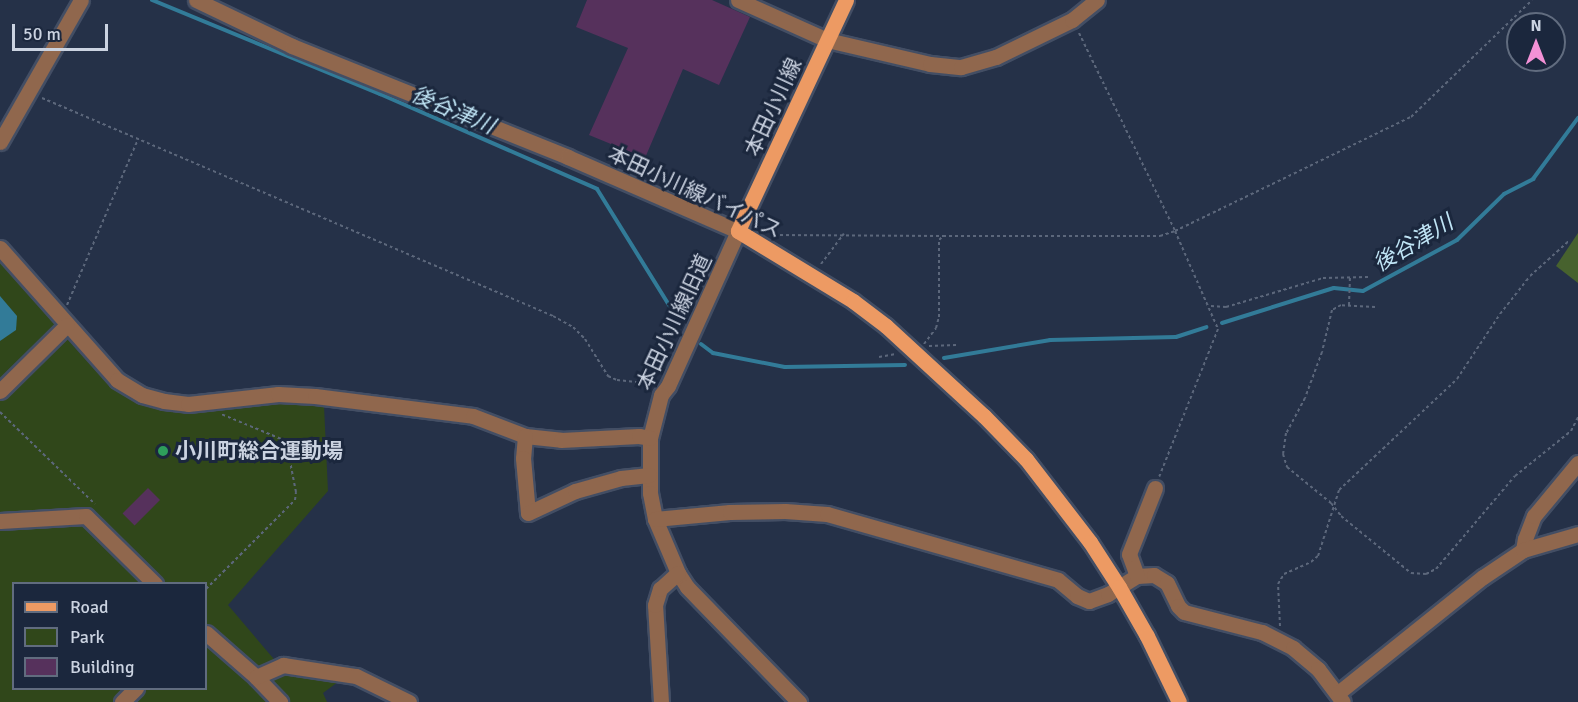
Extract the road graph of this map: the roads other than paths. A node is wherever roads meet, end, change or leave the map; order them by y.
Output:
1 (81, 0) edge
2 (196, 0) edge
3 (738, 0) edge
4 (846, 0) edge
5 (1097, 0) edge
6 (827, 39) junction
7 (0, 142) edge
8 (738, 231) junction
9 (0, 248) edge
10 (63, 320) junction
11 (0, 391) edge
12 (525, 436) junction
13 (651, 438) junction
14 (1578, 462) edge
15 (649, 475) junction
16 (1155, 488) road end
17 (655, 519) junction
18 (0, 521) edge
19 (1578, 534) edge
20 (1523, 550) junction
21 (678, 573) junction
22 (1137, 576) junction
23 (153, 582) edge
24 (1119, 587) junction
25 (207, 634) edge
26 (256, 677) junction
27 (134, 690) edge
28 (1340, 697) edge
29 (122, 702) edge
30 (280, 702) edge
31 (408, 702) edge
32 (661, 702) edge
33 (799, 702) edge
34 (1179, 702) edge

1 - 7 street
2 - 8 street, 本田小川線バイパス
3 - 6 street
4 - 6 main road, 本田小川線
5 - 6 street
6 - 8 main road, 本田小川線
8 - 13 street, 本田小川線旧道
8 - 24 main road, 本田小川線バイパス
9 - 10 street
10 - 11 street
10 - 12 street
12 - 13 street
12 - 15 street
13 - 15 street, 本田小川線旧道
14 - 20 street
15 - 17 street, 本田小川線旧道
16 - 22 street
17 - 21 street, 本田小川線旧道
17 - 24 street
18 - 23 street
19 - 20 street
20 - 28 street
21 - 32 street
21 - 33 street, 本田小川線旧道
22 - 24 street
22 - 28 street
24 - 34 main road, 本田小川線バイパス
25 - 26 street
26 - 30 street
26 - 31 street
27 - 29 street

